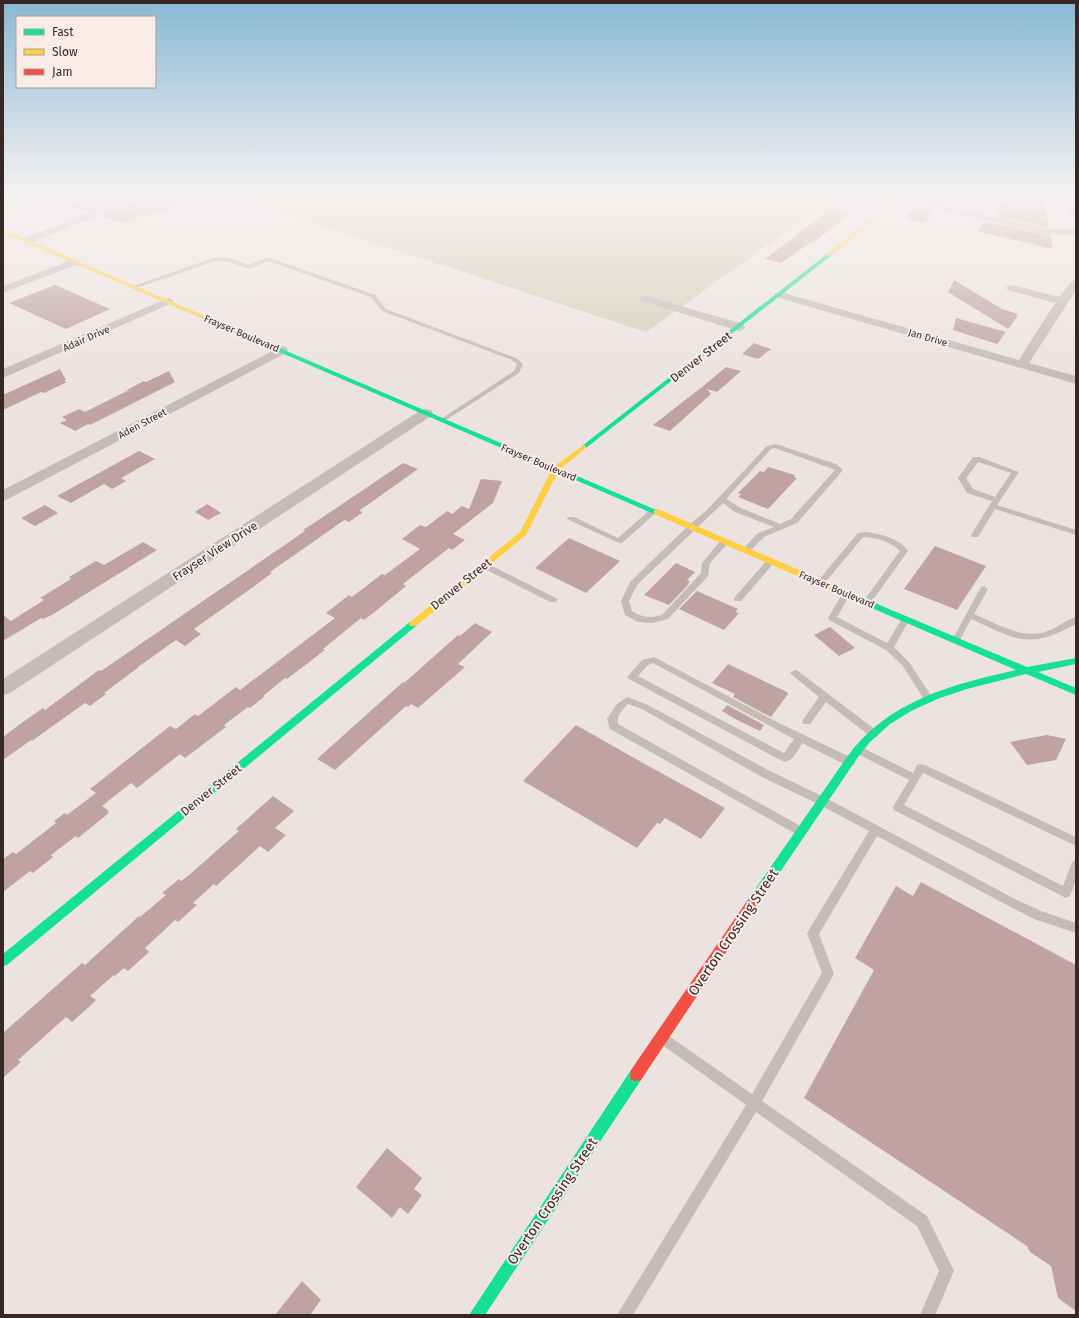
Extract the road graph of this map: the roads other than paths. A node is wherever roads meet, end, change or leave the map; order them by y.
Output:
1 (64, 258) edge
2 (827, 258) edge
3 (74, 262) junction
4 (1076, 283) edge
5 (134, 287) junction
6 (1012, 288) dead end
7 (3, 290) edge
8 (780, 295) junction
9 (646, 299) dead end
10 (168, 301) junction
11 (1062, 301) junction
12 (739, 327) junction
13 (282, 350) junction
14 (1022, 364) junction
15 (3, 374) edge
16 (1076, 380) edge
17 (426, 413) junction
18 (443, 420) junction
19 (556, 469) junction
20 (3, 496) edge
21 (722, 499) junction
22 (995, 503) junction
23 (654, 511) junction
24 (571, 519) dead end
25 (692, 527) junction
26 (781, 527) junction
27 (1076, 533) edge
28 (975, 535) dead end
29 (725, 541) junction
30 (746, 550) junction
31 (771, 561) junction
32 (484, 565) junction
33 (821, 582) junction
34 (984, 589) dead end
35 (847, 593) junction
36 (738, 599) dead end
37 (553, 600) dead end
38 (867, 602) junction
39 (969, 615) junction
40 (906, 619) junction
41 (1076, 620) edge
42 (956, 640) junction
43 (889, 648) junction
44 (1076, 661) edge
45 (1025, 670) junction
46 (795, 673) dead end
47 (3, 688) edge
48 (1076, 692) edge
49 (825, 696) junction
50 (928, 699) junction
51 (807, 721) dead end
52 (874, 734) junction
53 (800, 739) junction
54 (859, 750) junction
55 (850, 762) junction
56 (914, 778) junction
57 (822, 801) junction
58 (875, 830) junction
59 (802, 832) junction
60 (1076, 842) edge
61 (1076, 865) edge
62 (1076, 928) edge
63 (3, 962) edge
64 (661, 1038) junction
65 (754, 1103) junction
66 (476, 1315) edge
67 (624, 1315) edge
68 (927, 1315) edge

1 - 3 main road, Frayser Boulevard
2 - 8 main road, Denver Street
3 - 5 main road, Frayser Boulevard
3 - 7 street
4 - 11 street
5 - 10 main road, Frayser Boulevard
5 - 18 lane
6 - 11 street
8 - 12 main road, Denver Street
8 - 14 street, Jan Drive
9 - 12 street
10 - 13 main road, Frayser Boulevard
10 - 15 street, Adair Drive
11 - 14 street
12 - 19 main road, Denver Street
13 - 17 main road, Frayser Boulevard
13 - 20 street, Aden Street
14 - 16 street, Jan Drive
17 - 18 main road, Frayser Boulevard
17 - 47 street, Frayser View Drive
18 - 19 main road, Frayser Boulevard
19 - 23 main road, Frayser Boulevard
19 - 32 main road, Denver Street
21 - 25 lane
21 - 26 lane
21 - 26 lane
22 - 22 lane
22 - 27 lane
22 - 28 lane
23 - 24 lane
23 - 25 main road, Frayser Boulevard
25 - 29 main road, Frayser Boulevard
25 - 29 lane
26 - 30 lane
29 - 30 main road, Frayser Boulevard
30 - 31 main road, Frayser Boulevard
31 - 33 main road, Frayser Boulevard
31 - 36 lane
32 - 37 lane
32 - 63 main road, Denver Street
33 - 35 main road, Frayser Boulevard
33 - 38 lane
34 - 39 lane
35 - 38 main road, Frayser Boulevard
35 - 43 lane
38 - 40 main road, Frayser Boulevard
39 - 41 lane
39 - 42 lane
40 - 42 main road, Frayser Boulevard
40 - 43 lane
42 - 45 main road, Frayser Boulevard
43 - 50 lane
44 - 45 main road, Overton Crossing Street
45 - 48 main road, Frayser Boulevard
45 - 50 main road, Overton Crossing Street
46 - 49 lane
49 - 51 lane
49 - 52 lane
50 - 52 main road, Overton Crossing Street
52 - 54 main road, Overton Crossing Street
53 - 53 lane
53 - 55 lane
54 - 55 main road, Overton Crossing Street
54 - 56 lane
55 - 57 main road, Overton Crossing Street
56 - 60 lane
56 - 61 lane
57 - 58 lane
57 - 59 main road, Overton Crossing Street
57 - 59 lane
58 - 62 lane
58 - 65 lane
59 - 64 main road, Overton Crossing Street
64 - 65 lane
64 - 66 main road, Overton Crossing Street
65 - 67 lane
65 - 68 lane

